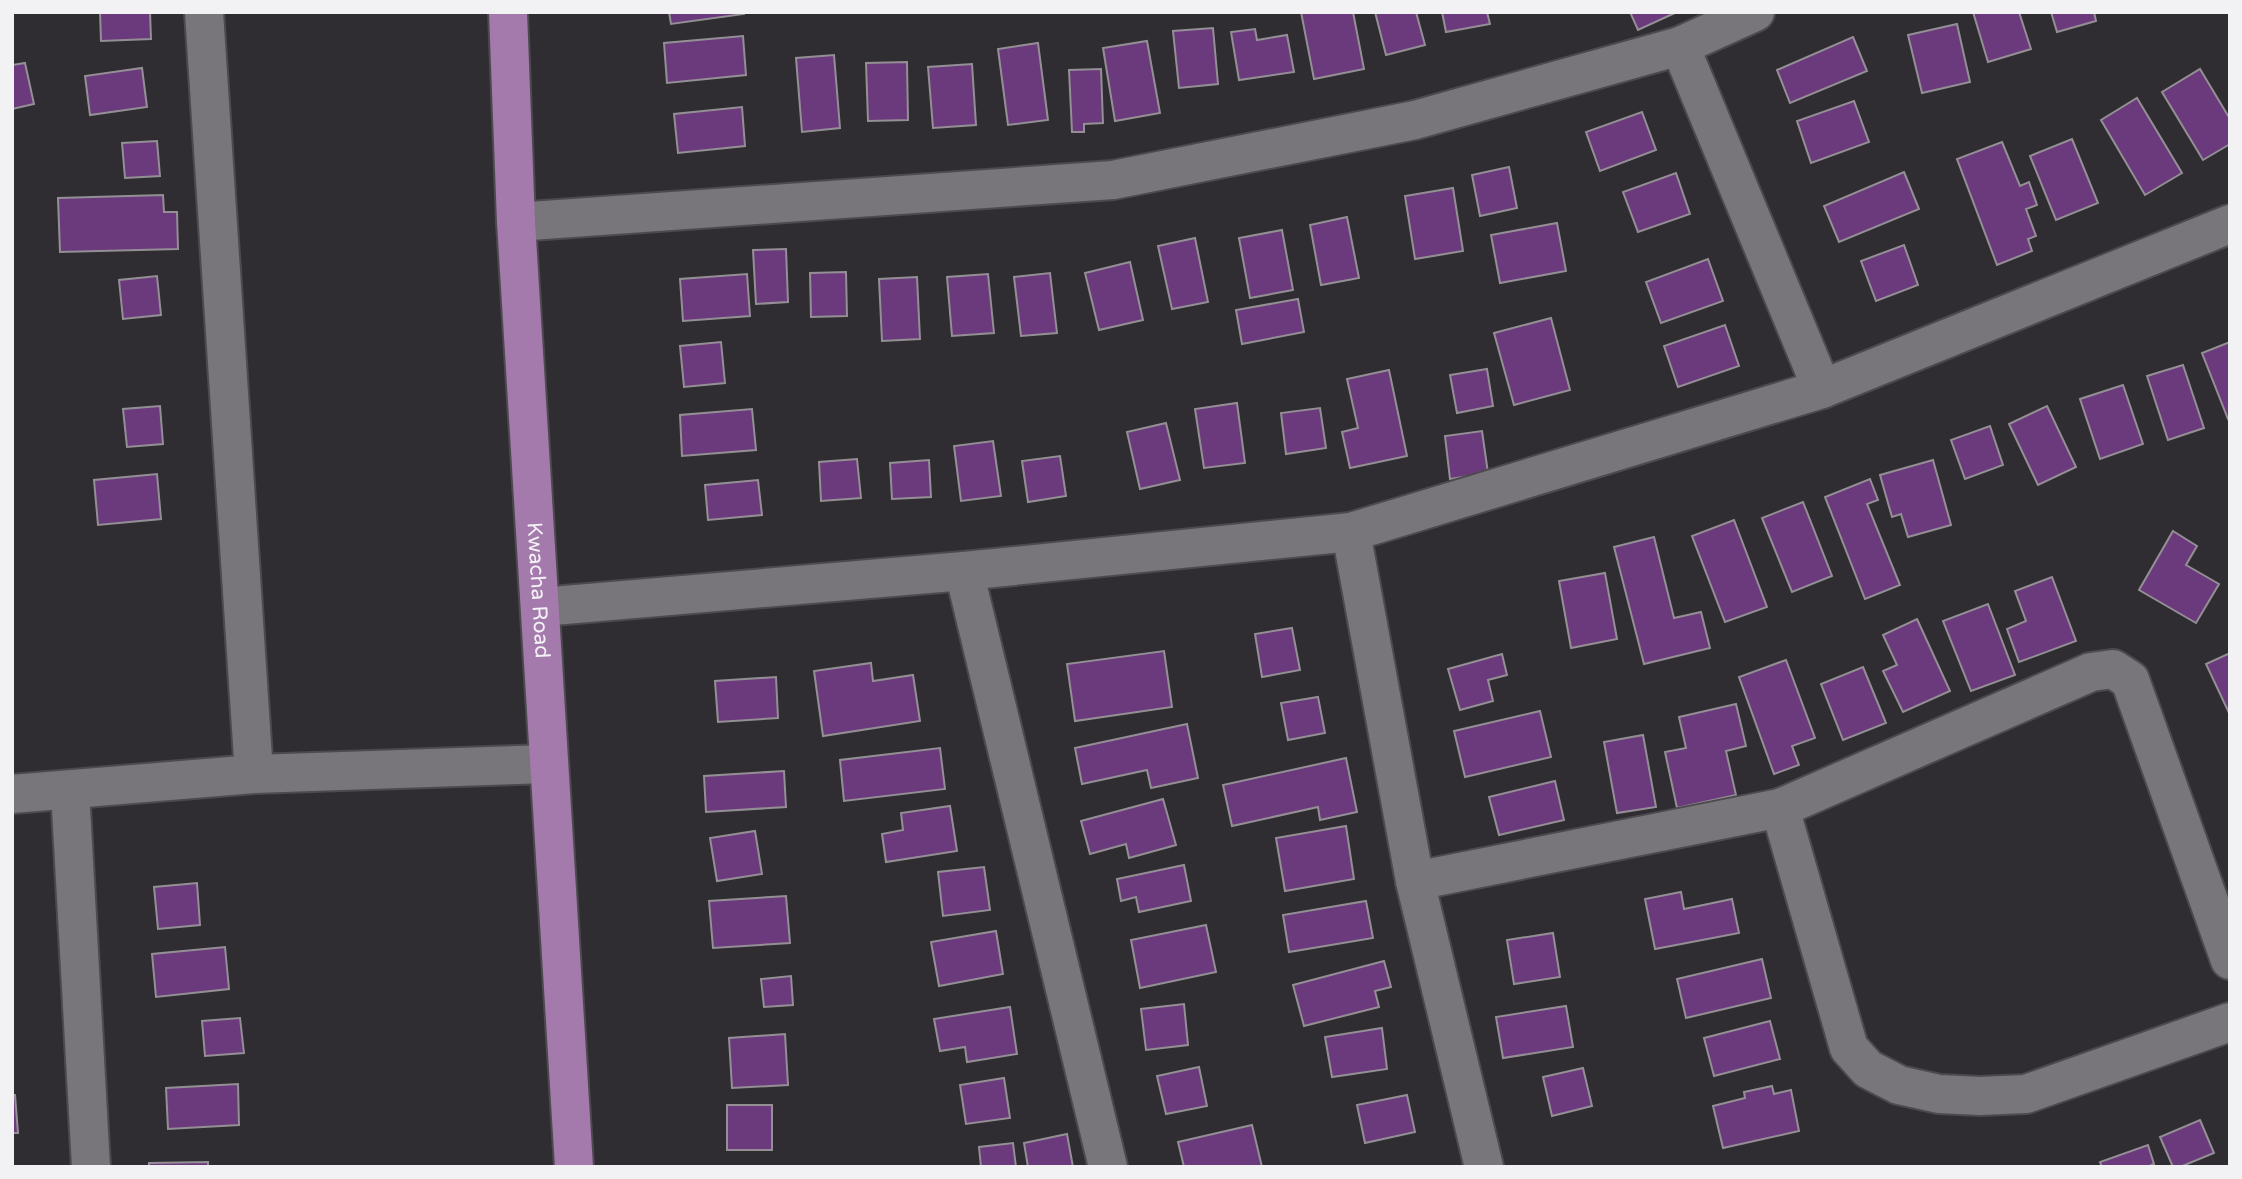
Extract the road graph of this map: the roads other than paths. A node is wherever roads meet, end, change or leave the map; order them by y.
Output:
1 (204, 12) edge
2 (508, 12) edge
3 (1755, 12) edge
4 (1680, 46) junction
5 (516, 222) junction
6 (2230, 224) edge
7 (1822, 388) junction
8 (1351, 532) junction
9 (964, 571) junction
10 (541, 607) junction
11 (548, 764) junction
12 (254, 774) junction
13 (70, 790) junction
14 (12, 794) edge
15 (1780, 808) junction
16 (1415, 881) junction
17 (2230, 960) edge
18 (2230, 1022) edge
19 (1472, 1164) edge
20 (91, 1167) edge
21 (574, 1167) edge
22 (1108, 1167) edge

1 - 12 street
2 - 5 main road, Kwacha Road
3 - 4 street
4 - 5 street
4 - 7 street
5 - 10 main road, Kwacha Road
6 - 7 street
7 - 8 street
8 - 9 street
8 - 16 street
9 - 10 street
9 - 22 street
10 - 11 main road, Kwacha Road
11 - 12 street
11 - 21 main road, Kwacha Road
12 - 13 street
13 - 14 street
13 - 20 street
15 - 16 street
15 - 17 street
15 - 18 street
16 - 19 street

